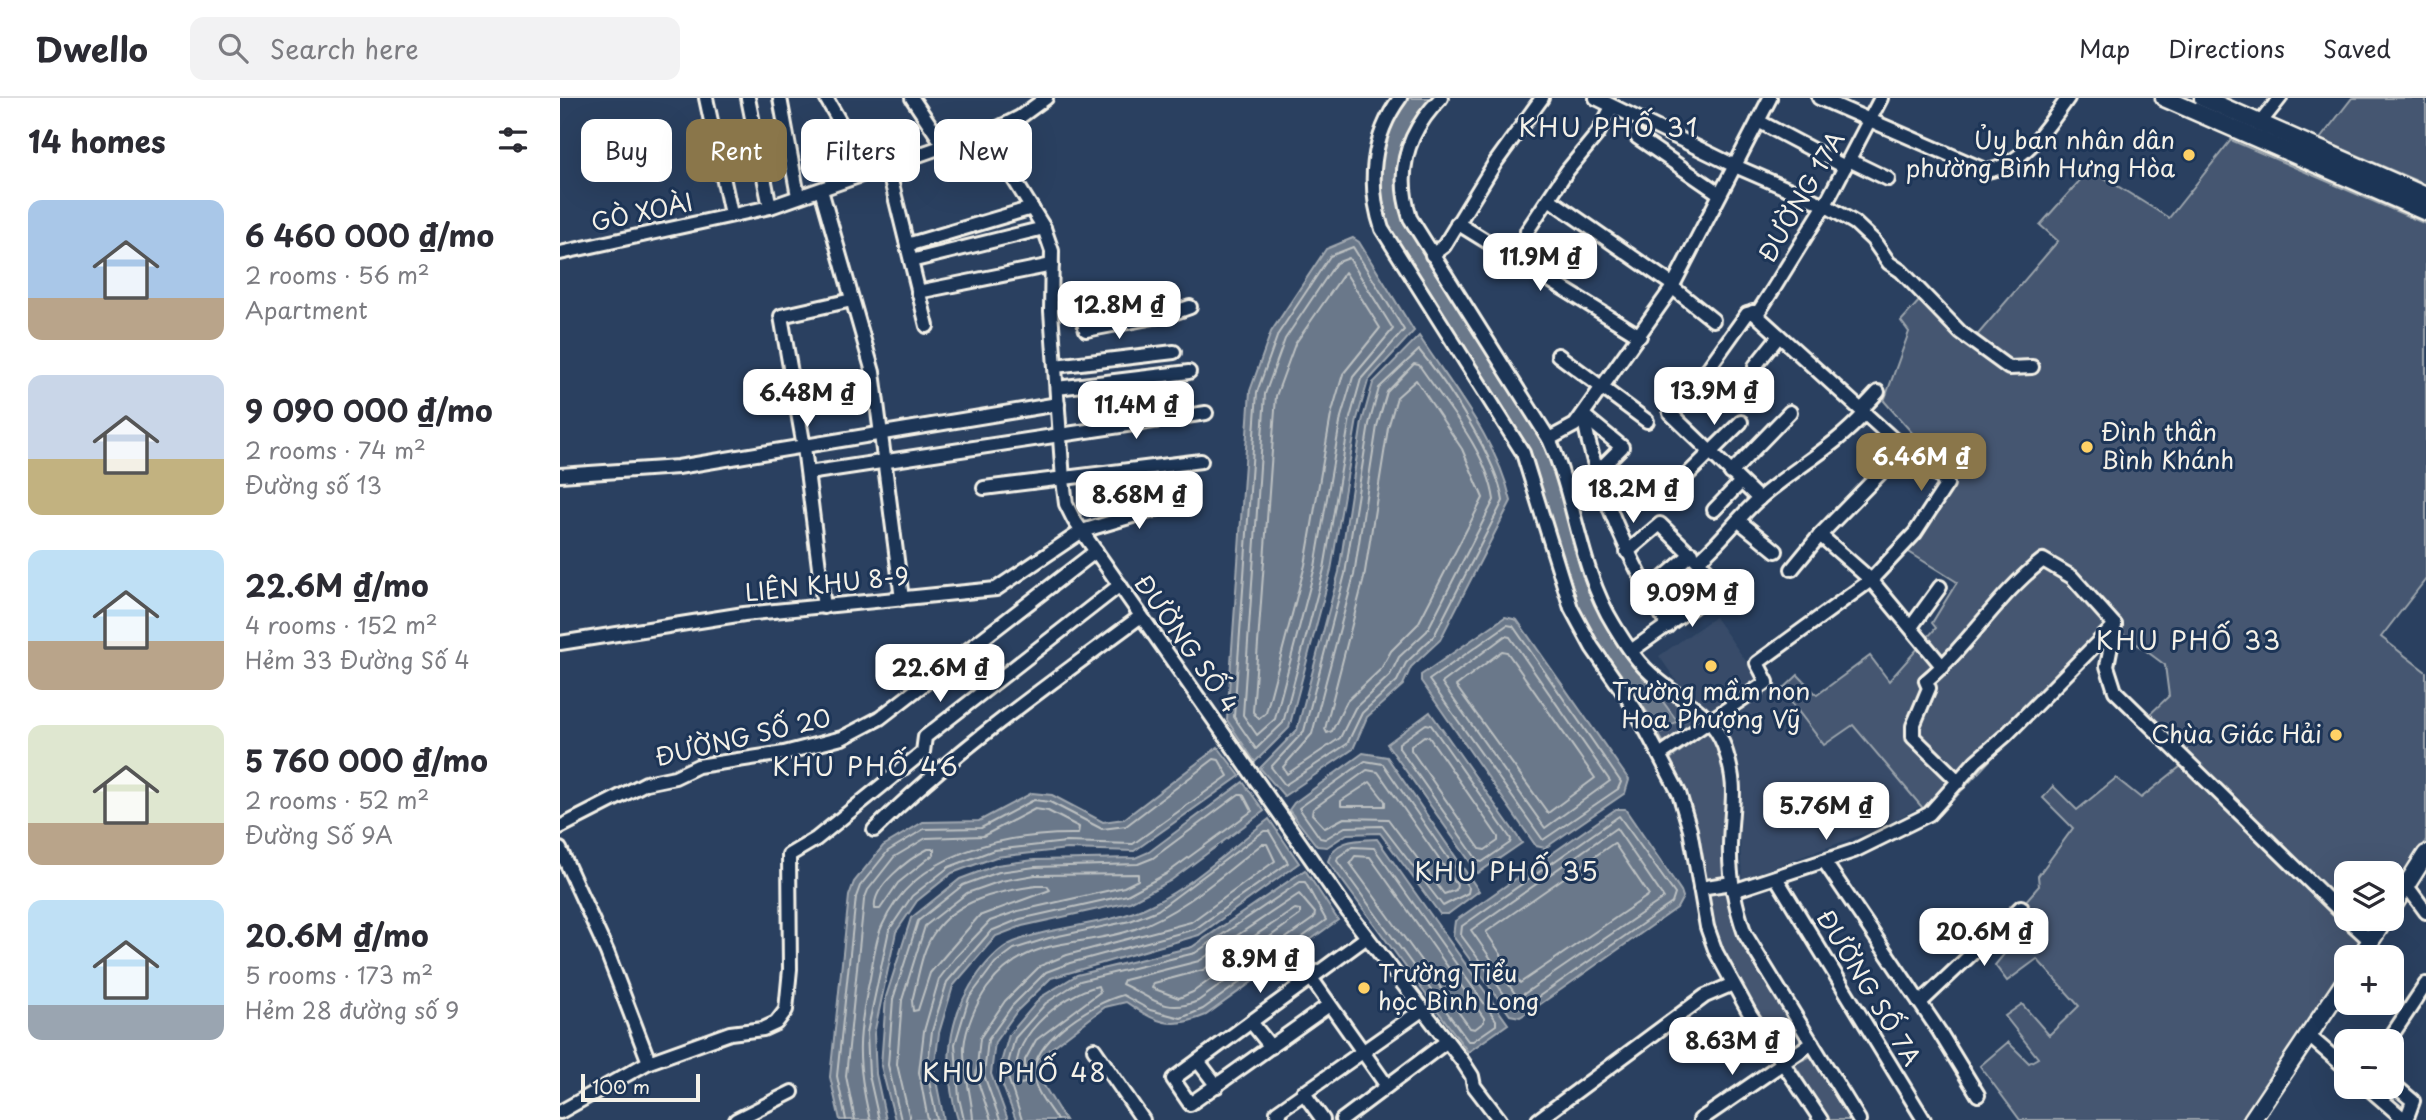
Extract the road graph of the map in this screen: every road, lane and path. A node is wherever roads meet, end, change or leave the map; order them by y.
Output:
1 (706, 98) edge
2 (748, 98) edge
3 (780, 98) edge
4 (826, 98) edge
5 (912, 98) edge
6 (1046, 98) edge
7 (1400, 98) edge
8 (1441, 98) edge
9 (1542, 98) edge
10 (1596, 98) edge
11 (1770, 98) edge
12 (1819, 98) edge
13 (1881, 98) edge
14 (2068, 98) edge
15 (2164, 98) edge
16 (2203, 98) edge
17 (2280, 98) edge
18 (1612, 107) junction
19 (838, 119) edge
20 (1016, 119) edge
21 (1758, 121) junction
22 (1871, 121) junction
23 (2260, 123) junction
24 (934, 131) edge
25 (1637, 137) dead end
26 (1847, 164) junction
27 (1735, 166) junction
28 (1888, 178) dead end
29 (846, 182) edge
30 (891, 182) edge
31 (1016, 182) edge
32 (821, 190) junction
33 (1720, 194) junction
34 (798, 196) junction
35 (2426, 196) edge
36 (1549, 199) junction
37 (1825, 205) junction
38 (770, 207) junction
39 (1032, 208) junction
40 (2426, 212) edge
41 (731, 214) junction
42 (1458, 223) junction
43 (1044, 228) junction
44 (1527, 231) dead end
45 (907, 245) junction
46 (560, 253) edge
47 (1432, 256) junction
48 (911, 261) junction
49 (1052, 265) junction
50 (1673, 286) junction
51 (918, 292) junction
52 (852, 300) junction
53 (1190, 307) dead end
54 (1080, 308) dead end
55 (1753, 312) junction
56 (1713, 320) dead end
57 (927, 326) dead end
58 (1640, 336) junction
59 (1779, 336) junction
60 (1174, 352) dead end
61 (1558, 355) dead end
62 (1055, 366) junction
63 (1755, 366) dead end
64 (2032, 367) dead end
65 (1189, 372) dead end
66 (1604, 387) junction
67 (1057, 388) junction
68 (1878, 392) dead end
69 (1058, 404) junction
70 (1863, 411) junction
71 (1790, 412) dead end
72 (1206, 413) dead end
73 (1583, 415) junction
74 (1647, 421) dead end
75 (1741, 422) dead end
76 (883, 435) junction
77 (1061, 437) junction
78 (1549, 439) junction
79 (804, 447) junction
80 (1905, 449) junction
81 (1711, 454) junction
82 (887, 461) junction
83 (1200, 461) dead end
84 (1731, 472) junction
85 (808, 473) junction
86 (1597, 473) junction
87 (560, 475) edge
88 (1063, 480) junction
89 (1741, 482) junction
90 (984, 488) dead end
91 (1674, 488) dead end
92 (1759, 499) junction
93 (1186, 500) dead end
94 (1714, 510) dead end
95 (1739, 521) junction
96 (1082, 531) junction
97 (1820, 535) junction
98 (1096, 551) junction
99 (1776, 551) dead end
100 (1627, 552) junction
101 (1696, 557) junction
102 (1792, 569) dead end
103 (1871, 580) junction
104 (1119, 585) junction
105 (1940, 587) dead end
106 (1648, 591) junction
107 (902, 599) junction
108 (824, 607) junction
109 (1141, 616) junction
110 (2115, 625) junction
111 (1668, 626) junction
112 (1911, 627) junction
113 (560, 643) edge
114 (1631, 651) junction
115 (1943, 667) junction
116 (1711, 721) junction
117 (1661, 754) junction
118 (1959, 782) junction
119 (560, 827) edge
120 (874, 830) dead end
121 (560, 849) edge
122 (2426, 854) edge
123 (1824, 861) junction
124 (1777, 879) junction
125 (2407, 886) junction
126 (1732, 887) junction
127 (1700, 888) junction
128 (2404, 890) edge
129 (2334, 905) edge
130 (2021, 906) dead end
131 (2426, 912) edge
132 (2361, 931) edge
133 (2377, 931) edge
134 (1367, 937) junction
135 (2371, 941) junction
136 (2368, 945) edge
137 (1311, 978) junction
138 (1733, 984) junction
139 (2426, 984) edge
140 (2334, 998) edge
141 (1920, 1003) junction
142 (1329, 1005) junction
143 (1422, 1010) junction
144 (1251, 1022) junction
145 (2396, 1029) edge
146 (2309, 1036) junction
147 (1447, 1042) junction
148 (1812, 1043) junction
149 (1270, 1047) junction
150 (1094, 1049) dead end
151 (1363, 1052) junction
152 (2334, 1058) edge
153 (1198, 1061) junction
154 (1784, 1061) junction
155 (649, 1062) junction
156 (1217, 1086) junction
157 (1387, 1086) junction
158 (792, 1092) dead end
159 (1303, 1092) junction
160 (2404, 1093) edge
161 (1978, 1095) dead end
162 (2381, 1099) edge
163 (560, 1112) edge
164 (736, 1120) edge
165 (1143, 1120) edge
166 (1281, 1120) edge
167 (1323, 1120) edge
168 (1342, 1120) edge
169 (1500, 1120) edge
170 (1538, 1120) edge
171 (1700, 1120) edge
172 (1821, 1120) edge
173 (1859, 1120) edge
174 (1924, 1120) edge
175 (2252, 1120) edge
176 (2405, 1120) edge

1 - 41 street
2 - 38 street
3 - 34 street
4 - 19 street
5 - 24 street
6 - 20 street, GÒ XOÀI
7 - 117 street
8 - 47 street
9 - 42 street
10 - 18 street
11 - 21 street
12 - 22 street
13 - 22 street, ĐƯỜNG 17A
14 - 22 street
15 - 40 main road
16 - 23 main road
17 - 23 street
18 - 27 street
18 - 36 street
21 - 26 street
21 - 27 street
22 - 26 street, ĐƯỜNG 17A
23 - 35 main road
25 - 33 street
26 - 28 street
26 - 37 street, ĐƯỜNG 17A
27 - 33 street
27 - 37 street
29 - 32 street, GÒ XOÀI
30 - 45 street
31 - 39 street, ĐƯỜNG SỐ 4
32 - 34 street, GÒ XOÀI
32 - 52 street
33 - 50 street
34 - 38 street, GÒ XOÀI
36 - 44 street
36 - 50 street
37 - 55 street, ĐƯỜNG 17A
37 - 64 street
38 - 41 street, GÒ XOÀI
39 - 43 street, ĐƯỜNG SỐ 4
39 - 45 street
41 - 46 street, GÒ XOÀI
42 - 47 street
42 - 58 street
43 - 48 street
43 - 49 street, ĐƯỜNG SỐ 4
45 - 48 street
47 - 78 street
48 - 51 street
49 - 51 street
49 - 62 street, ĐƯỜNG SỐ 4
50 - 56 street
50 - 58 street
51 - 57 street
52 - 76 street
52 - 79 street
53 - 54 street
55 - 59 street
55 - 81 street, ĐƯỜNG 17A
58 - 66 street
59 - 63 street
59 - 70 street
60 - 62 street
61 - 66 street
62 - 67 street, ĐƯỜNG SỐ 4
65 - 67 street
66 - 73 street
66 - 74 street
67 - 69 street, ĐƯỜNG SỐ 4
68 - 70 street
69 - 76 street
69 - 77 street, ĐƯỜNG SỐ 4
70 - 80 street
70 - 92 street
71 - 84 street
72 - 77 street
73 - 78 street
73 - 86 street
73 - 86 street
75 - 81 street
76 - 79 street
76 - 82 street
77 - 82 street
77 - 88 street, ĐƯỜNG SỐ 4
78 - 114 street
79 - 85 street
79 - 87 street
80 - 97 street
80 - 103 street
81 - 84 street
81 - 91 street
82 - 85 street
82 - 107 street
83 - 88 street
84 - 89 street
85 - 108 street
86 - 100 street
88 - 90 street
88 - 96 street, ĐƯỜNG SỐ 4
89 - 92 street
89 - 94 street
92 - 95 street
93 - 96 street, LIÊN KHU 8-9
95 - 99 street
95 - 101 street
96 - 98 street, ĐƯỜNG SỐ 4
96 - 107 street, LIÊN KHU 8-9
97 - 102 street
97 - 103 street
98 - 104 street, ĐƯỜNG SỐ 4
98 - 119 street, ĐƯỜNG SỐ 20
100 - 101 street
100 - 106 street
101 - 106 street
101 - 111 street
103 - 112 street
103 - 116 street
104 - 109 street, ĐƯỜNG SỐ 4
104 - 155 street
105 - 112 street
106 - 111 street
107 - 108 street, LIÊN KHU 8-9
108 - 113 street, LIÊN KHU 8-9
109 - 120 street
109 - 134 street, ĐƯỜNG SỐ 4
110 - 115 street
110 - 118 street
110 - 129 street
111 - 114 street
112 - 115 street
114 - 116 street
115 - 118 street
116 - 117 street
116 - 126 street
117 - 127 street
118 - 123 street
121 - 155 street
122 - 125 main road
123 - 124 street
123 - 141 street
124 - 126 street
124 - 174 street, ĐƯỜNG SỐ 7A
125 - 128 main road
125 - 131 street
126 - 127 street
126 - 148 street
127 - 138 street
130 - 141 street
132 - 135 street
133 - 135 main road
134 - 137 street
134 - 143 street, ĐƯỜNG SỐ 4
135 - 136 main road
137 - 142 street
137 - 144 street
138 - 154 street
138 - 170 street
139 - 145 street
140 - 146 main road
141 - 161 street
142 - 149 street
142 - 151 street
143 - 147 street, ĐƯỜNG SỐ 4
143 - 151 street
144 - 149 street
144 - 153 street
146 - 152 street
146 - 175 main road
147 - 157 street
147 - 169 street, ĐƯỜNG SỐ 4
148 - 154 street
148 - 173 street
149 - 156 street
150 - 165 street
151 - 157 street
151 - 159 street
153 - 156 street
153 - 156 street
154 - 171 street
154 - 172 street
155 - 163 street
157 - 168 street
158 - 164 street
159 - 166 street
159 - 167 street
160 - 176 street
162 - 176 street

